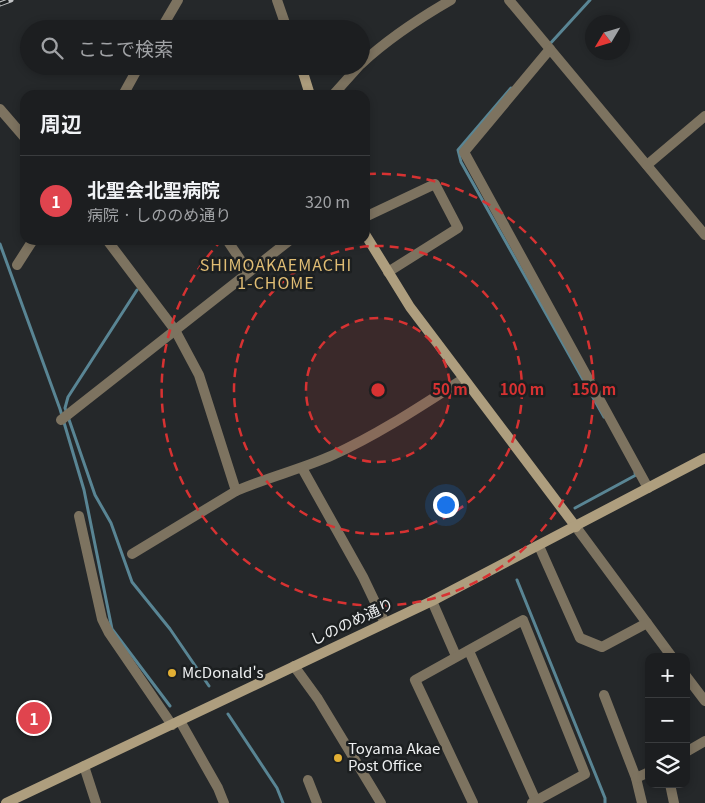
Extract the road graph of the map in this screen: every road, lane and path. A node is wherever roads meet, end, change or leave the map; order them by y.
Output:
1 (178, 0) edge
2 (276, 0) edge
3 (451, 0) edge
4 (509, 0) edge
5 (166, 20) edge
6 (284, 20) edge
7 (550, 49) junction
8 (370, 55) edge
9 (134, 75) edge
10 (304, 75) edge
11 (351, 75) edge
12 (126, 90) edge
13 (308, 90) edge
14 (338, 90) edge
15 (0, 109) edge
16 (705, 116) edge
17 (20, 132) edge
18 (647, 165) junction
19 (370, 214) edge
20 (705, 235) edge
21 (370, 242) edge
22 (30, 245) edge
23 (111, 245) edge
24 (230, 245) edge
25 (283, 245) edge
26 (17, 266) dead end
27 (248, 271) junction
28 (388, 272) junction
29 (175, 330) junction
30 (463, 379) junction
31 (61, 420) dead end
32 (705, 458) edge
33 (302, 468) junction
34 (648, 488) junction
35 (236, 491) junction
36 (80, 516) dead end
37 (576, 527) junction
38 (539, 546) junction
39 (132, 554) dead end
40 (432, 601) junction
41 (385, 623) junction
42 (647, 623) junction
43 (469, 651) junction
44 (669, 653) edge
45 (456, 656) junction
46 (294, 666) junction
47 (690, 681) edge
48 (604, 695) dead end
49 (705, 701) edge
50 (176, 723) junction
51 (705, 741) edge
52 (690, 750) edge
53 (84, 766) junction
54 (645, 774) edge
55 (636, 778) junction
56 (308, 780) dead end
57 (671, 788) edge
58 (534, 802) edge
59 (6, 803) edge
60 (96, 803) edge
61 (224, 803) edge
62 (317, 803) edge
63 (381, 803) edge
64 (473, 803) edge
65 (642, 803) edge
66 (674, 803) edge

1 - 5 street
2 - 6 street
3 - 8 street
4 - 7 street
7 - 18 street
7 - 34 street
9 - 12 street
10 - 13 main road
11 - 14 street
15 - 17 street
16 - 18 street
18 - 20 street
19 - 28 street
21 - 28 main road
22 - 26 street
23 - 29 street
24 - 27 street
25 - 27 street
27 - 29 street
28 - 30 main road
29 - 31 street
29 - 35 street
30 - 33 street
30 - 37 main road
32 - 34 main road, しののめ通り
33 - 35 street
33 - 41 street
34 - 37 main road, しののめ通り
35 - 39 street
36 - 50 street
37 - 38 main road, しののめ通り
37 - 42 street
38 - 40 main road, しののめ通り
38 - 42 street
40 - 41 main road, しののめ通り
40 - 45 street
41 - 46 main road, しののめ通り
42 - 44 street
43 - 45 street
43 - 58 street
43 - 58 street
45 - 64 street
46 - 50 main road, しののめ通り
46 - 63 street
47 - 49 street
48 - 55 street
50 - 53 main road, しののめ通り
50 - 61 street
51 - 52 street
53 - 59 main road, しののめ通り
53 - 60 street
54 - 55 street
55 - 65 street
56 - 62 street
57 - 66 street

